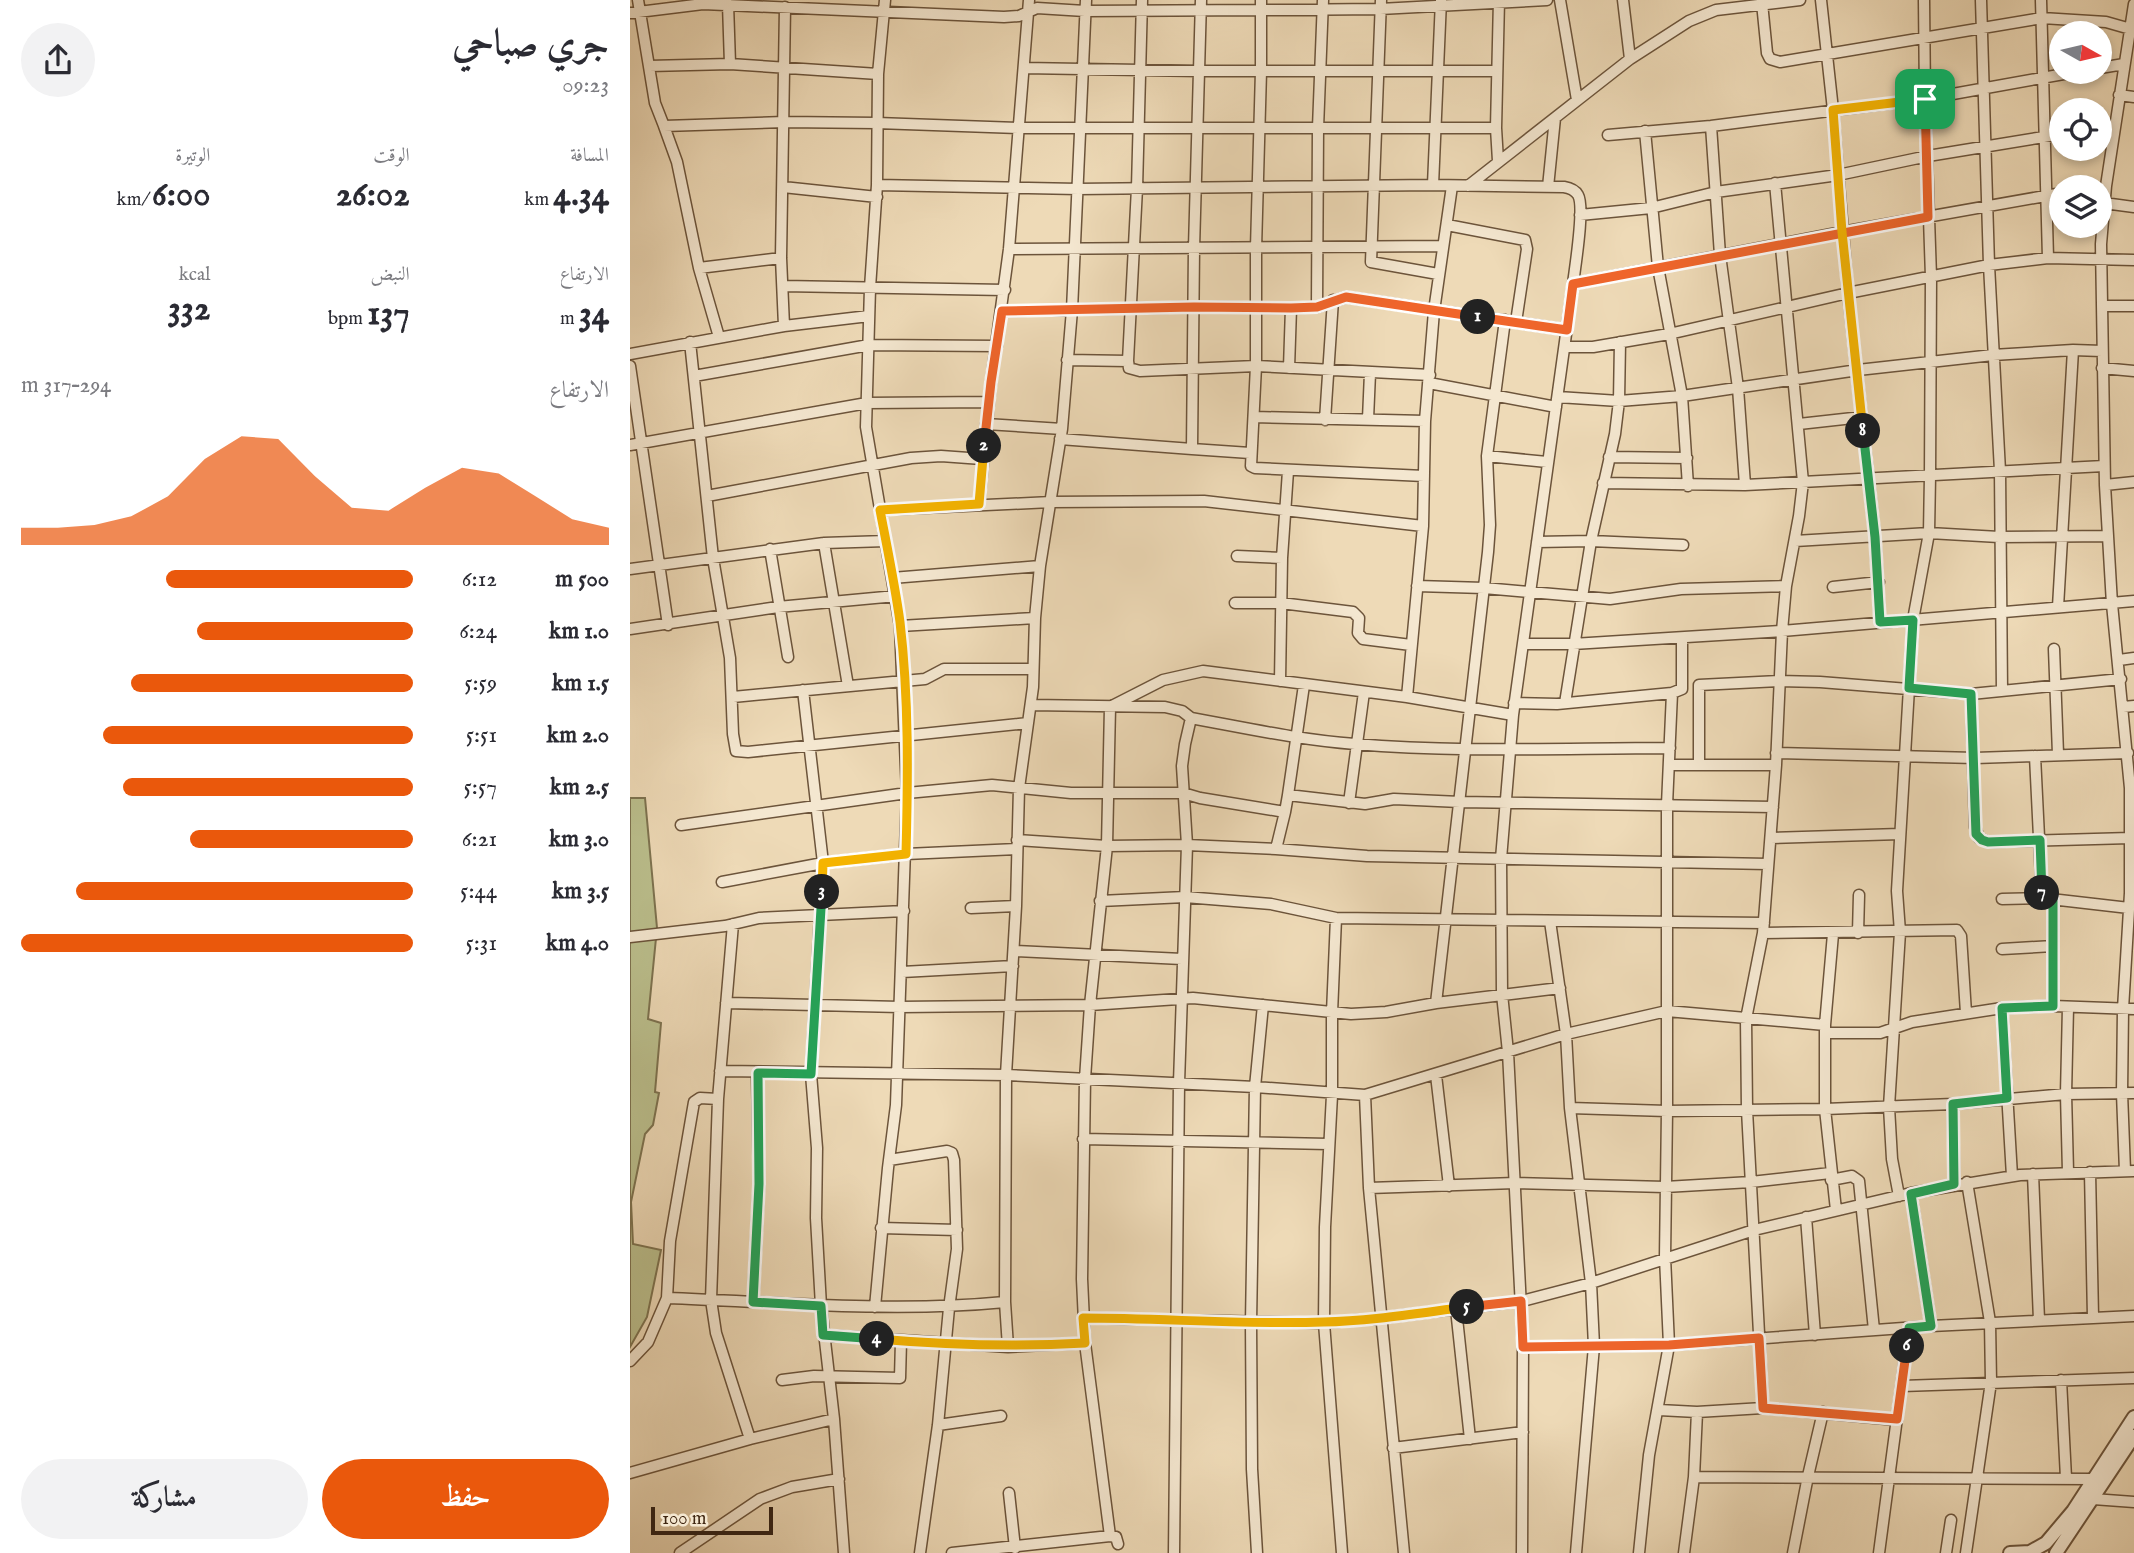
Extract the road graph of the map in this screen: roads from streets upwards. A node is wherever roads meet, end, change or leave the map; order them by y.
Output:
1 (638, 0) edge
2 (885, 0) edge
3 (1547, 0) edge
4 (1560, 0) edge
5 (1623, 0) edge
6 (1800, 0) edge
7 (1821, 0) edge
8 (1924, 0) edge
9 (1981, 0) edge
10 (2041, 0) edge
11 (1499, 1) edge
12 (1441, 2) edge
13 (724, 3) edge
14 (1323, 4) edge
15 (1381, 4) edge
16 (1762, 4) junction
17 (2134, 4) edge
18 (1029, 5) edge
19 (1085, 5) edge
20 (1142, 5) edge
21 (1201, 5) edge
22 (1261, 5) edge
23 (785, 7) junction
24 (635, 12) edge
25 (884, 12) junction
26 (2042, 19) junction
27 (1982, 28) junction
28 (2132, 30) edge
29 (1924, 38) junction
30 (1826, 55) junction
31 (1630, 59) junction
32 (730, 64) junction
33 (2124, 64) junction
34 (649, 66) junction
35 (2112, 66) edge
36 (784, 68) junction
37 (1024, 68) junction
38 (1082, 69) junction
39 (1320, 69) junction
40 (1141, 70) junction
41 (1379, 70) junction
42 (1199, 71) junction
43 (1261, 71) junction
44 (1437, 71) junction
45 (1497, 71) junction
46 (878, 74) junction
47 (2049, 76) edge
48 (2043, 77) junction
49 (1984, 89) junction
50 (2119, 95) junction
51 (2134, 97) edge
52 (1925, 99) junction
53 (1577, 100) junction
54 (1833, 110) junction
55 (1555, 118) junction
56 (784, 122) junction
57 (877, 123) junction
58 (1711, 125) junction
59 (664, 126) junction
60 (2112, 126) edge
61 (2115, 126) junction
62 (1376, 127) junction
63 (1018, 128) junction
64 (1139, 128) junction
65 (1198, 128) junction
66 (1260, 128) junction
67 (1318, 128) junction
68 (1435, 128) junction
69 (1496, 128) junction
70 (1079, 129) junction
71 (1645, 131) junction
72 (1608, 135) dead end
73 (2049, 136) edge
74 (2044, 137) junction
75 (1985, 147) junction
76 (1927, 156) junction
77 (1498, 161) junction
78 (1838, 175) junction
79 (2105, 175) edge
80 (1775, 183) junction
81 (877, 185) junction
82 (1433, 185) junction
83 (1374, 186) junction
84 (1452, 186) junction
85 (1468, 186) junction
86 (783, 187) junction
87 (1014, 187) junction
88 (1257, 187) junction
89 (1318, 187) junction
90 (1548, 187) junction
91 (1137, 188) junction
92 (1196, 188) junction
93 (1078, 189) junction
94 (1716, 192) junction
95 (2049, 195) edge
96 (2046, 196) junction
97 (877, 197) junction
98 (2112, 204) edge
99 (1987, 206) junction
100 (2134, 207) edge
101 (1651, 208) junction
102 (1580, 215) junction
103 (1928, 217) junction
104 (1447, 225) junction
105 (1842, 232) junction
106 (2103, 238) edge
107 (1779, 244) junction
108 (1372, 246) junction
109 (1443, 246) junction
110 (1317, 247) junction
111 (1009, 248) junction
112 (1194, 248) junction
113 (1256, 248) junction
114 (1076, 249) junction
115 (1134, 249) junction
116 (1720, 255) junction
117 (781, 258) junction
118 (2048, 258) junction
119 (2102, 259) junction
120 (2134, 260) edge
121 (1989, 265) junction
122 (1658, 267) junction
123 (699, 268) junction
124 (1438, 274) junction
125 (1931, 277) junction
126 (1573, 284) junction
127 (783, 286) junction
128 (870, 288) junction
129 (1005, 290) junction
130 (1848, 293) junction
131 (1333, 300) junction
132 (1786, 306) junction
133 (2103, 306) junction
134 (2134, 306) edge
135 (1194, 307) junction
136 (1257, 307) junction
137 (1317, 307) junction
138 (1131, 308) junction
139 (1291, 308) junction
140 (1072, 310) junction
141 (1434, 310) junction
142 (1002, 311) junction
143 (869, 316) junction
144 (1511, 321) junction
145 (1729, 321) junction
146 (784, 326) junction
147 (1567, 330) junction
148 (1669, 334) junction
149 (719, 337) junction
150 (690, 342) junction
151 (1620, 342) junction
152 (869, 345) junction
153 (997, 346) junction
154 (1565, 347) junction
155 (2073, 350) junction
156 (2102, 351) junction
157 (630, 354) edge
158 (1993, 355) junction
159 (1067, 360) junction
160 (1128, 361) junction
161 (1931, 362) junction
162 (630, 366) edge
163 (1256, 366) junction
164 (1192, 367) junction
165 (1289, 368) junction
166 (2102, 368) junction
167 (1858, 370) junction
168 (1329, 371) junction
169 (2134, 371) edge
170 (1370, 373) junction
171 (694, 376) junction
172 (1429, 379) junction
173 (1794, 380) junction
174 (1738, 388) junction
175 (1495, 396) junction
176 (1682, 396) junction
177 (1619, 401) junction
178 (867, 402) junction
179 (989, 402) junction
180 (1557, 402) junction
181 (1254, 417) junction
182 (1862, 417) junction
183 (1325, 419) junction
184 (1368, 419) junction
185 (1425, 421) junction
186 (986, 424) junction
187 (1799, 424) junction
188 (700, 431) junction
189 (1061, 434) junction
190 (642, 443) junction
191 (630, 445) edge
192 (1192, 449) junction
193 (1250, 453) junction
194 (1487, 456) junction
195 (1609, 457) junction
196 (1687, 458) junction
197 (982, 459) junction
198 (1548, 462) junction
199 (871, 464) junction
200 (2104, 466) junction
201 (2068, 468) junction
202 (1287, 471) junction
203 (2000, 471) junction
204 (1424, 475) junction
205 (1930, 476) junction
206 (1868, 478) junction
207 (1802, 482) junction
208 (2134, 482) edge
209 (1603, 483) junction
210 (1688, 485) junction
211 (1745, 485) junction
212 (2105, 485) junction
213 (707, 496) junction
214 (1051, 502) junction
215 (979, 504) junction
216 (880, 510) junction
217 (1285, 510) junction
218 (1423, 526) junction
219 (1928, 533) junction
220 (2063, 536) junction
221 (2108, 536) junction
222 (1875, 537) junction
223 (1999, 537) junction
224 (886, 541) junction
225 (1591, 541) junction
226 (1795, 541) junction
227 (1537, 542) junction
228 (824, 543) junction
229 (1684, 545) dead end
230 (769, 549) junction
231 (1237, 556) dead end
232 (713, 558) junction
233 (1282, 558) junction
234 (660, 565) junction
235 (1040, 566) junction
236 (630, 569) edge
237 (892, 578) junction
238 (1879, 582) junction
239 (1417, 586) junction
240 (1786, 586) junction
241 (1833, 587) dead end
242 (1484, 588) junction
243 (1529, 593) junction
244 (896, 596) junction
245 (1583, 597) junction
246 (2134, 601) edge
247 (834, 602) junction
248 (1235, 603) dead end
249 (1281, 603) junction
250 (2112, 604) junction
251 (778, 607) junction
252 (2058, 607) junction
253 (2000, 612) junction
254 (723, 617) junction
255 (1035, 618) junction
256 (1913, 620) junction
257 (1880, 622) junction
258 (668, 625) junction
259 (900, 626) junction
260 (630, 629) edge
261 (1782, 631) junction
262 (1682, 638) junction
263 (1523, 644) junction
264 (1573, 644) junction
265 (1412, 645) junction
266 (2053, 649) dead end
267 (788, 657) dead end
268 (2134, 658) edge
269 (2119, 660) junction
270 (1033, 669) junction
271 (2121, 679) junction
272 (904, 681) junction
273 (1280, 681) junction
274 (1779, 681) junction
275 (1304, 685) junction
276 (1699, 685) junction
277 (848, 686) junction
278 (2055, 686) junction
279 (1909, 688) junction
280 (803, 690) junction
281 (1677, 691) junction
282 (2002, 691) junction
283 (1364, 692) junction
284 (1971, 694) junction
285 (733, 697) junction
286 (1406, 697) junction
287 (1514, 703) junction
288 (1565, 703) junction
289 (1031, 705) junction
290 (2129, 706) edge
291 (1110, 707) junction
292 (1470, 708) junction
293 (1513, 715) junction
294 (1191, 718) junction
295 (1028, 723) junction
296 (907, 737) junction
297 (1297, 738) junction
298 (1356, 744) junction
299 (809, 745) junction
300 (1466, 748) junction
301 (1510, 748) junction
302 (1670, 748) junction
303 (2128, 753) junction
304 (2058, 754) junction
305 (1906, 755) junction
306 (2035, 756) junction
307 (1975, 758) junction
308 (1776, 759) junction
309 (1670, 765) junction
310 (1699, 765) junction
311 (1020, 788) junction
312 (2132, 788) edge
313 (908, 793) junction
314 (1183, 793) junction
315 (1109, 794) junction
316 (1288, 795) junction
317 (1349, 803) junction
318 (1460, 803) junction
319 (1504, 803) junction
320 (818, 805) junction
321 (1667, 805) junction
322 (1773, 807) junction
323 (1285, 812) junction
324 (681, 825) dead end
325 (1900, 834) junction
326 (1771, 838) junction
327 (2130, 838) junction
328 (2040, 840) junction
329 (1017, 844) junction
330 (1187, 845) junction
331 (1107, 846) junction
332 (1276, 849) junction
333 (906, 854) junction
334 (1454, 857) junction
335 (1501, 859) junction
336 (823, 863) junction
337 (1667, 863) junction
338 (1768, 864) junction
339 (722, 882) dead end
340 (2132, 893) edge
341 (1859, 895) dead end
342 (1185, 897) junction
343 (2002, 899) dead end
344 (2048, 899) junction
345 (1100, 901) junction
346 (1016, 906) junction
347 (971, 908) dead end
348 (2129, 908) junction
349 (904, 911) junction
350 (821, 914) junction
351 (1336, 918) junction
352 (1445, 920) junction
353 (1502, 920) junction
354 (1550, 920) junction
355 (1667, 921) junction
356 (733, 924) junction
357 (1764, 928) junction
358 (1900, 932) junction
359 (1858, 933) junction
360 (1833, 934) junction
361 (630, 937) edge
362 (2053, 946) junction
363 (2002, 949) dead end
364 (1014, 951) junction
365 (2130, 952) edge
366 (1095, 955) junction
367 (1182, 959) junction
368 (1013, 966) junction
369 (902, 972) junction
370 (1560, 988) junction
371 (1502, 994) junction
372 (1181, 998) junction
373 (726, 1003) junction
374 (1436, 1003) junction
375 (1011, 1005) junction
376 (1090, 1005) junction
377 (814, 1006) junction
378 (1263, 1006) junction
379 (2053, 1006) junction
380 (900, 1007) junction
381 (2068, 1007) junction
382 (2002, 1008) junction
383 (2129, 1009) edge
384 (1667, 1011) junction
385 (1332, 1013) junction
386 (1966, 1013) junction
387 (1746, 1019) junction
388 (1894, 1028) junction
389 (1825, 1029) junction
390 (1566, 1034) junction
391 (1508, 1052) junction
392 (720, 1071) junction
393 (898, 1072) junction
394 (758, 1073) junction
395 (811, 1074) junction
396 (1436, 1074) junction
397 (1006, 1075) junction
398 (1085, 1079) junction
399 (1179, 1083) junction
400 (1255, 1087) junction
401 (2122, 1093) junction
402 (2134, 1093) edge
403 (2066, 1094) junction
404 (1332, 1095) junction
405 (1364, 1096) junction
406 (2007, 1098) junction
407 (718, 1099) junction
408 (1953, 1104) junction
409 (1889, 1107) junction
410 (1570, 1108) junction
411 (1825, 1109) junction
412 (1747, 1110) junction
413 (1668, 1111) junction
414 (1083, 1139) junction
415 (1178, 1141) junction
416 (1255, 1143) junction
417 (1328, 1144) junction
418 (889, 1160) junction
419 (2129, 1171) edge
420 (2068, 1172) junction
421 (2090, 1172) junction
422 (2032, 1174) junction
423 (1831, 1176) junction
424 (2011, 1176) junction
425 (1751, 1182) junction
426 (1967, 1182) junction
427 (1515, 1183) junction
428 (1580, 1183) junction
429 (1954, 1184) junction
430 (1448, 1186) junction
431 (1665, 1187) junction
432 (1369, 1188) junction
433 (1911, 1194) junction
434 (1899, 1196) junction
435 (1861, 1205) junction
436 (1836, 1210) junction
437 (1806, 1217) junction
438 (881, 1228) junction
439 (957, 1230) junction
440 (1755, 1230) junction
441 (1665, 1257) junction
442 (1591, 1283) junction
443 (667, 1298) junction
444 (710, 1300) junction
445 (1521, 1301) junction
446 (753, 1302) junction
447 (1005, 1303) junction
448 (821, 1306) junction
449 (875, 1307) junction
450 (949, 1308) junction
451 (1456, 1309) junction
452 (2134, 1316) edge
453 (2092, 1317) junction
454 (1083, 1318) junction
455 (1381, 1318) junction
456 (1175, 1320) junction
457 (2039, 1320) junction
458 (1324, 1322) junction
459 (1990, 1322) junction
460 (1251, 1323) junction
461 (1931, 1326) junction
462 (1909, 1328) junction
463 (1874, 1330) junction
464 (823, 1335) junction
465 (1815, 1335) junction
466 (1759, 1338) junction
467 (901, 1341) junction
468 (946, 1343) junction
469 (1085, 1343) junction
470 (1669, 1345) junction
471 (1594, 1346) junction
472 (1008, 1347) junction
473 (1523, 1347) junction
474 (630, 1361) edge
475 (828, 1376) junction
476 (2134, 1378) edge
477 (782, 1380) dead end
478 (2061, 1380) junction
479 (1991, 1382) junction
480 (1902, 1386) junction
481 (1763, 1408) junction
482 (1659, 1409) junction
483 (1697, 1412) junction
484 (1823, 1412) junction
485 (1001, 1416) dead end
486 (2134, 1417) edge
487 (834, 1419) junction
488 (1897, 1419) junction
489 (938, 1425) junction
490 (1523, 1432) junction
491 (750, 1439) junction
492 (1470, 1439) junction
493 (2132, 1443) edge
494 (1393, 1448) junction
495 (630, 1473) edge
496 (1808, 1476) junction
497 (1694, 1477) junction
498 (1976, 1477) junction
499 (1888, 1478) junction
500 (2066, 1478) junction
501 (839, 1479) junction
502 (2093, 1479) junction
503 (1009, 1493) dead end
504 (2093, 1499) junction
505 (2134, 1502) edge
506 (1951, 1520) dead end
507 (1015, 1548) junction
508 (2048, 1548) edge
509 (2030, 1552) edge
510 (680, 1553) edge
511 (844, 1553) edge
512 (920, 1553) edge
513 (952, 1553) edge
514 (1174, 1553) edge
515 (1257, 1553) edge
516 (1342, 1553) edge
517 (1404, 1553) edge
518 (1522, 1553) edge
519 (1576, 1553) edge
520 (1639, 1553) edge
521 (1684, 1553) edge
522 (1793, 1553) edge
523 (1879, 1553) edge
524 (1946, 1553) edge
525 (1966, 1553) edge
526 (2010, 1553) edge
527 (2056, 1553) edge

1 - 24 street
2 - 25 street
3 - 11 street
4 - 53 street
5 - 31 street
6 - 16 street
7 - 30 street
8 - 29 street
9 - 27 street
10 - 26 street
11 - 12 street
11 - 45 street
12 - 15 street
12 - 44 street
13 - 23 street
13 - 24 street
13 - 32 street
14 - 15 street
14 - 22 street
14 - 39 street
15 - 41 street
16 - 30 street
16 - 31 street
17 - 28 street
18 - 19 street
18 - 25 street
18 - 37 street
19 - 20 street
19 - 38 street
20 - 21 street
20 - 40 street
21 - 22 street
21 - 42 street
22 - 43 street
23 - 25 street
23 - 36 street
24 - 34 street
25 - 46 street
26 - 27 street
26 - 28 street
26 - 48 street
27 - 29 street
27 - 49 street
28 - 33 street
29 - 30 street
29 - 52 street
30 - 54 street
31 - 53 street
32 - 34 street
32 - 36 street
33 - 35 street
33 - 50 street
34 - 59 street
36 - 46 street
36 - 56 street
37 - 38 street
37 - 63 street
38 - 40 street
38 - 70 street
39 - 41 street
39 - 43 street
39 - 67 street
40 - 42 street
40 - 64 street
41 - 44 street
41 - 62 street
42 - 43 street
42 - 65 street
43 - 66 street
44 - 45 street
44 - 68 street
45 - 69 street
46 - 57 street
47 - 48 street
48 - 49 street
48 - 74 street
49 - 52 street
49 - 75 street
50 - 51 street
50 - 61 street
52 - 54 street
52 - 76 street
53 - 55 street
54 - 58 street
54 - 78 street
55 - 77 street
55 - 90 street
56 - 57 street
56 - 59 street
56 - 86 street
57 - 63 street
57 - 81 street
58 - 71 street
58 - 94 street
59 - 123 street
60 - 61 street
61 - 79 street
62 - 67 street
62 - 68 street
62 - 83 street
63 - 70 street
63 - 87 street
64 - 65 street
64 - 70 street
64 - 91 street
65 - 66 street
65 - 92 street
66 - 67 street
66 - 88 street
67 - 89 street
68 - 69 street
68 - 82 street
69 - 77 street
70 - 93 street
71 - 72 street
71 - 101 street
73 - 74 street
74 - 75 street
74 - 96 street
75 - 76 street
75 - 99 street
76 - 78 street
76 - 103 street
77 - 85 street
78 - 80 street
78 - 105 street
80 - 94 street
80 - 107 street
81 - 87 street
81 - 97 street
82 - 83 street
82 - 84 street
83 - 89 street
83 - 108 street
84 - 85 street
84 - 104 street
85 - 90 street
86 - 97 street
86 - 117 street
87 - 93 street
87 - 111 street
88 - 89 street
88 - 92 street
88 - 113 street
89 - 110 street
90 - 102 street
91 - 92 street
91 - 93 street
91 - 115 street
92 - 112 street
93 - 114 street
94 - 101 street
94 - 116 street
95 - 96 street
96 - 99 street
96 - 118 street
97 - 128 street
98 - 100 street
99 - 103 street
99 - 121 street
101 - 102 street
101 - 122 street
102 - 126 street
103 - 105 street
103 - 125 street
104 - 109 street
104 - 144 street
105 - 107 street
105 - 130 street
106 - 119 street
107 - 116 street
107 - 132 street
108 - 109 street
108 - 110 street
108 - 124 street
109 - 124 street
110 - 113 street
110 - 137 street
111 - 114 street
111 - 129 street
112 - 113 street
112 - 115 street
112 - 135 street
113 - 136 street
114 - 115 street
114 - 140 street
115 - 138 street
116 - 122 street
116 - 145 street
117 - 123 street
117 - 127 street
118 - 119 street
118 - 121 street
119 - 120 street
119 - 133 street
121 - 125 street
121 - 158 street
122 - 126 street
122 - 148 street
123 - 149 street
124 - 141 street
125 - 130 street
125 - 161 street
126 - 147 street
127 - 128 street
127 - 146 street
128 - 129 street
128 - 143 street
129 - 142 street
130 - 132 street
130 - 167 street
131 - 137 street
131 - 141 street
131 - 168 street
132 - 145 street
132 - 173 street
133 - 134 street
133 - 156 street
135 - 136 street
135 - 138 street
135 - 164 street
136 - 139 street
136 - 163 street
137 - 139 street
138 - 140 street
138 - 160 street
139 - 165 street
140 - 142 street
140 - 159 street
141 - 144 street
141 - 172 street
142 - 153 street
143 - 146 street
143 - 152 street
144 - 147 street
144 - 175 street
145 - 148 street
145 - 174 street
146 - 149 street
147 - 154 street
148 - 151 street
148 - 176 street
149 - 150 street
150 - 157 street
150 - 171 street
151 - 154 street
151 - 177 street
152 - 153 street
152 - 171 street
152 - 178 street
153 - 179 street
154 - 180 street
155 - 156 street
155 - 158 street
155 - 201 street
156 - 166 street
158 - 161 street
158 - 203 street
159 - 160 street
159 - 189 street
160 - 164 street
161 - 167 street
161 - 205 street
162 - 190 street
163 - 164 street
163 - 165 street
163 - 181 street
164 - 192 street
165 - 168 street
166 - 169 street
166 - 200 street
167 - 173 street
167 - 182 street
168 - 170 street
168 - 183 street
170 - 172 street
170 - 184 street
171 - 188 street
172 - 175 street
172 - 185 street
173 - 174 street
173 - 187 street
174 - 176 street
174 - 211 street
175 - 180 street
175 - 194 street
176 - 177 street
176 - 196 street
177 - 180 street
177 - 195 street
178 - 179 street
178 - 188 street
178 - 199 street
179 - 186 street
180 - 198 street
181 - 183 street
181 - 193 street
182 - 187 street
182 - 206 street
183 - 184 street
184 - 185 street
185 - 204 street
186 - 189 street
186 - 197 street
187 - 207 street
188 - 190 street
188 - 213 street
189 - 192 street
189 - 214 street
190 - 191 street
190 - 234 street
192 - 193 street
193 - 202 street
194 - 198 street
194 - 242 street
195 - 196 street
195 - 209 street
196 - 210 street
197 - 199 street
197 - 215 street
198 - 227 street
199 - 213 street
199 - 216 street
200 - 201 street
200 - 212 street
201 - 203 street
201 - 220 street
202 - 204 street
202 - 217 street
203 - 205 street
203 - 223 street
204 - 218 street
205 - 206 street
205 - 219 street
206 - 207 street
206 - 222 street
207 - 211 street
207 - 226 street
208 - 212 street
209 - 210 street
209 - 225 street
210 - 211 street
212 - 221 street
213 - 232 street
214 - 215 street
214 - 217 street
214 - 235 street
215 - 216 street
216 - 224 street
217 - 218 street
217 - 233 street
218 - 239 street
219 - 222 street
219 - 223 street
219 - 256 street
220 - 221 street
220 - 223 street
220 - 252 street
221 - 250 street
222 - 226 street
222 - 238 street
223 - 253 street
224 - 228 street
224 - 237 street
225 - 227 street
225 - 229 street
225 - 245 street
226 - 240 street
227 - 243 street
228 - 230 street
228 - 247 street
230 - 232 street
230 - 251 street
231 - 233 street
232 - 234 street
232 - 254 street
233 - 249 street
234 - 236 street
234 - 258 street
235 - 237 street
235 - 255 street
237 - 244 street
238 - 241 street
238 - 257 street
239 - 242 street
239 - 265 street
240 - 245 street
240 - 261 street
242 - 243 street
242 - 292 street
243 - 245 street
243 - 263 street
244 - 247 street
244 - 259 street
245 - 264 street
246 - 250 street
247 - 251 street
247 - 277 street
248 - 249 street
249 - 265 street
249 - 273 street
250 - 252 street
250 - 269 street
251 - 254 street
251 - 267 street
252 - 253 street
253 - 256 street
253 - 282 street
254 - 258 street
254 - 285 street
255 - 259 street
255 - 270 street
256 - 257 street
256 - 279 street
257 - 261 street
258 - 260 street
259 - 272 street
261 - 262 street
261 - 274 street
262 - 264 street
262 - 281 street
263 - 264 street
263 - 287 street
264 - 288 street
265 - 286 street
266 - 278 street
268 - 269 street
269 - 271 street
270 - 272 street
270 - 289 street
271 - 278 street
271 - 290 street
272 - 277 street
272 - 296 street
273 - 275 street
273 - 291 street
274 - 276 street
274 - 279 street
274 - 308 street
275 - 283 street
275 - 297 street
276 - 281 street
276 - 310 street
277 - 280 street
278 - 282 street
278 - 304 street
279 - 284 street
279 - 305 street
280 - 285 street
280 - 299 street
281 - 288 street
281 - 302 street
282 - 284 street
283 - 286 street
283 - 298 street
284 - 307 street
285 - 299 street
286 - 292 street
287 - 288 street
287 - 293 street
289 - 291 street
289 - 295 street
290 - 303 street
291 - 294 street
291 - 315 street
292 - 293 street
292 - 300 street
293 - 301 street
294 - 297 street
294 - 314 street
295 - 296 street
295 - 311 street
296 - 299 street
296 - 313 street
297 - 298 street
297 - 316 street
298 - 300 street
298 - 317 street
299 - 320 street
300 - 301 street
300 - 318 street
301 - 302 street
301 - 319 street
302 - 309 street
303 - 304 street
303 - 312 street
304 - 306 street
305 - 307 street
305 - 308 street
305 - 325 street
306 - 307 street
306 - 328 street
307 - 328 street
308 - 310 street
308 - 322 street
309 - 310 street
309 - 321 street
311 - 313 street
311 - 315 street
311 - 329 street
312 - 327 street
313 - 320 street
313 - 333 street
314 - 315 street
314 - 323 street
314 - 330 street
315 - 331 street
316 - 317 street
316 - 323 street
317 - 318 street
318 - 319 street
318 - 334 street
319 - 321 street
319 - 335 street
320 - 324 street
320 - 336 street
321 - 322 street
321 - 337 street
322 - 326 street
323 - 332 street
325 - 326 street
325 - 358 street
326 - 338 street
327 - 328 street
327 - 340 street
328 - 344 street
329 - 331 street
329 - 333 street
329 - 346 street
330 - 331 street
330 - 332 street
330 - 342 street
331 - 345 street
332 - 334 street
333 - 336 street
333 - 349 street
334 - 335 street
334 - 352 street
335 - 337 street
335 - 353 street
336 - 339 street
336 - 350 street
337 - 338 street
337 - 355 street
338 - 357 street
340 - 348 street
341 - 359 street
342 - 345 street
342 - 351 street
342 - 367 street
343 - 344 street
344 - 348 street
344 - 362 street
345 - 366 street
346 - 347 street
346 - 364 street
348 - 365 street
349 - 350 street
349 - 369 street
350 - 356 street
350 - 377 street
351 - 352 street
351 - 385 street
352 - 353 street
352 - 374 street
353 - 354 street
353 - 371 street
354 - 355 street
354 - 370 street
355 - 357 street
355 - 384 street
356 - 361 street
356 - 373 street
357 - 360 street
357 - 387 street
358 - 359 street
358 - 386 street
358 - 388 street
359 - 360 street
360 - 389 street
362 - 363 street
362 - 379 street
364 - 366 street
364 - 368 street
365 - 383 street
366 - 367 street
366 - 376 street
367 - 372 street
368 - 369 street
368 - 375 street
369 - 380 street
370 - 371 street
370 - 390 street
371 - 374 street
371 - 391 street
372 - 376 street
372 - 378 street
372 - 399 street
373 - 377 street
373 - 392 street
374 - 385 street
375 - 376 street
375 - 380 street
375 - 397 street
376 - 398 street
377 - 380 street
377 - 395 street
378 - 385 street
378 - 400 street
379 - 381 street
379 - 382 street
380 - 393 street
381 - 383 street
381 - 403 street
382 - 386 street
382 - 406 street
383 - 401 street
384 - 387 street
384 - 390 street
384 - 413 street
385 - 404 street
386 - 388 street
387 - 389 street
387 - 412 street
388 - 389 street
388 - 409 street
389 - 411 street
390 - 391 street
390 - 410 street
391 - 396 street
391 - 427 street
392 - 394 street
392 - 407 street
393 - 395 street
393 - 397 street
393 - 418 street
394 - 395 street
394 - 446 street
395 - 448 street
396 - 405 street
396 - 430 street
397 - 398 street
397 - 447 street
398 - 399 street
398 - 414 street
399 - 400 street
399 - 415 street
400 - 404 street
400 - 416 street
401 - 402 street
401 - 403 street
401 - 419 street
403 - 406 street
403 - 420 street
404 - 405 street
404 - 417 street
405 - 432 street
406 - 408 street
406 - 424 street
407 - 443 street
407 - 444 street
408 - 409 street
408 - 429 street
409 - 411 street
409 - 434 street
410 - 413 street
410 - 428 street
411 - 412 street
411 - 423 street
412 - 413 street
412 - 425 street
413 - 431 street
414 - 415 street
414 - 454 street
415 - 416 street
415 - 456 street
416 - 417 street
416 - 460 street
417 - 458 street
418 - 438 street
418 - 439 street
419 - 421 street
420 - 421 street
420 - 422 street
421 - 453 street
422 - 424 street
422 - 457 street
423 - 425 street
423 - 435 street
423 - 436 street
424 - 426 street
425 - 431 street
425 - 440 street
426 - 429 street
426 - 459 street
427 - 428 street
427 - 430 street
427 - 445 street
428 - 431 street
428 - 442 street
429 - 433 street
430 - 432 street
431 - 441 street
432 - 455 street
433 - 434 street
433 - 461 street
434 - 435 street
435 - 436 street
435 - 463 street
436 - 437 street
437 - 440 street
437 - 465 street
438 - 439 street
438 - 449 street
439 - 450 street
440 - 441 street
440 - 466 street
441 - 442 street
441 - 470 street
442 - 445 street
442 - 471 street
443 - 444 street
443 - 474 street
444 - 446 street
444 - 491 street
445 - 451 street
445 - 473 street
446 - 448 street
447 - 450 street
447 - 472 street
448 - 449 street
448 - 464 street
449 - 450 street
450 - 468 street
451 - 455 street
451 - 492 street
452 - 453 street
453 - 457 street
454 - 456 street
454 - 469 street
455 - 458 street
455 - 494 street
456 - 460 street
456 - 514 street
457 - 459 street
458 - 460 street
458 - 516 street
459 - 461 street
459 - 479 street
460 - 515 street
461 - 462 street
462 - 463 street
462 - 480 street
463 - 465 street
464 - 467 street
464 - 475 street
465 - 466 street
466 - 470 street
466 - 481 street
467 - 468 street
467 - 475 street
468 - 472 street
468 - 489 street
469 - 472 street
469 - 507 street
470 - 471 street
470 - 482 street
471 - 473 street
471 - 519 street
473 - 490 street
475 - 477 street
475 - 487 street
476 - 478 street
478 - 479 street
478 - 500 street
479 - 480 street
479 - 498 street
480 - 488 street
481 - 483 street
481 - 484 street
482 - 483 street
482 - 520 street
483 - 497 street
484 - 488 street
484 - 496 street
485 - 489 street
486 - 502 street
487 - 491 street
487 - 501 street
488 - 499 street
489 - 512 street
490 - 492 street
490 - 518 street
491 - 495 street
492 - 494 street
493 - 504 street
494 - 517 street
496 - 497 street
496 - 499 street
496 - 522 street
497 - 521 street
498 - 499 street
498 - 500 street
498 - 525 street
499 - 523 street
500 - 502 street
501 - 510 street
501 - 511 street
502 - 508 street
503 - 507 street
504 - 505 street
504 - 527 street
506 - 524 street
507 - 513 street
508 - 509 street
509 - 526 street

